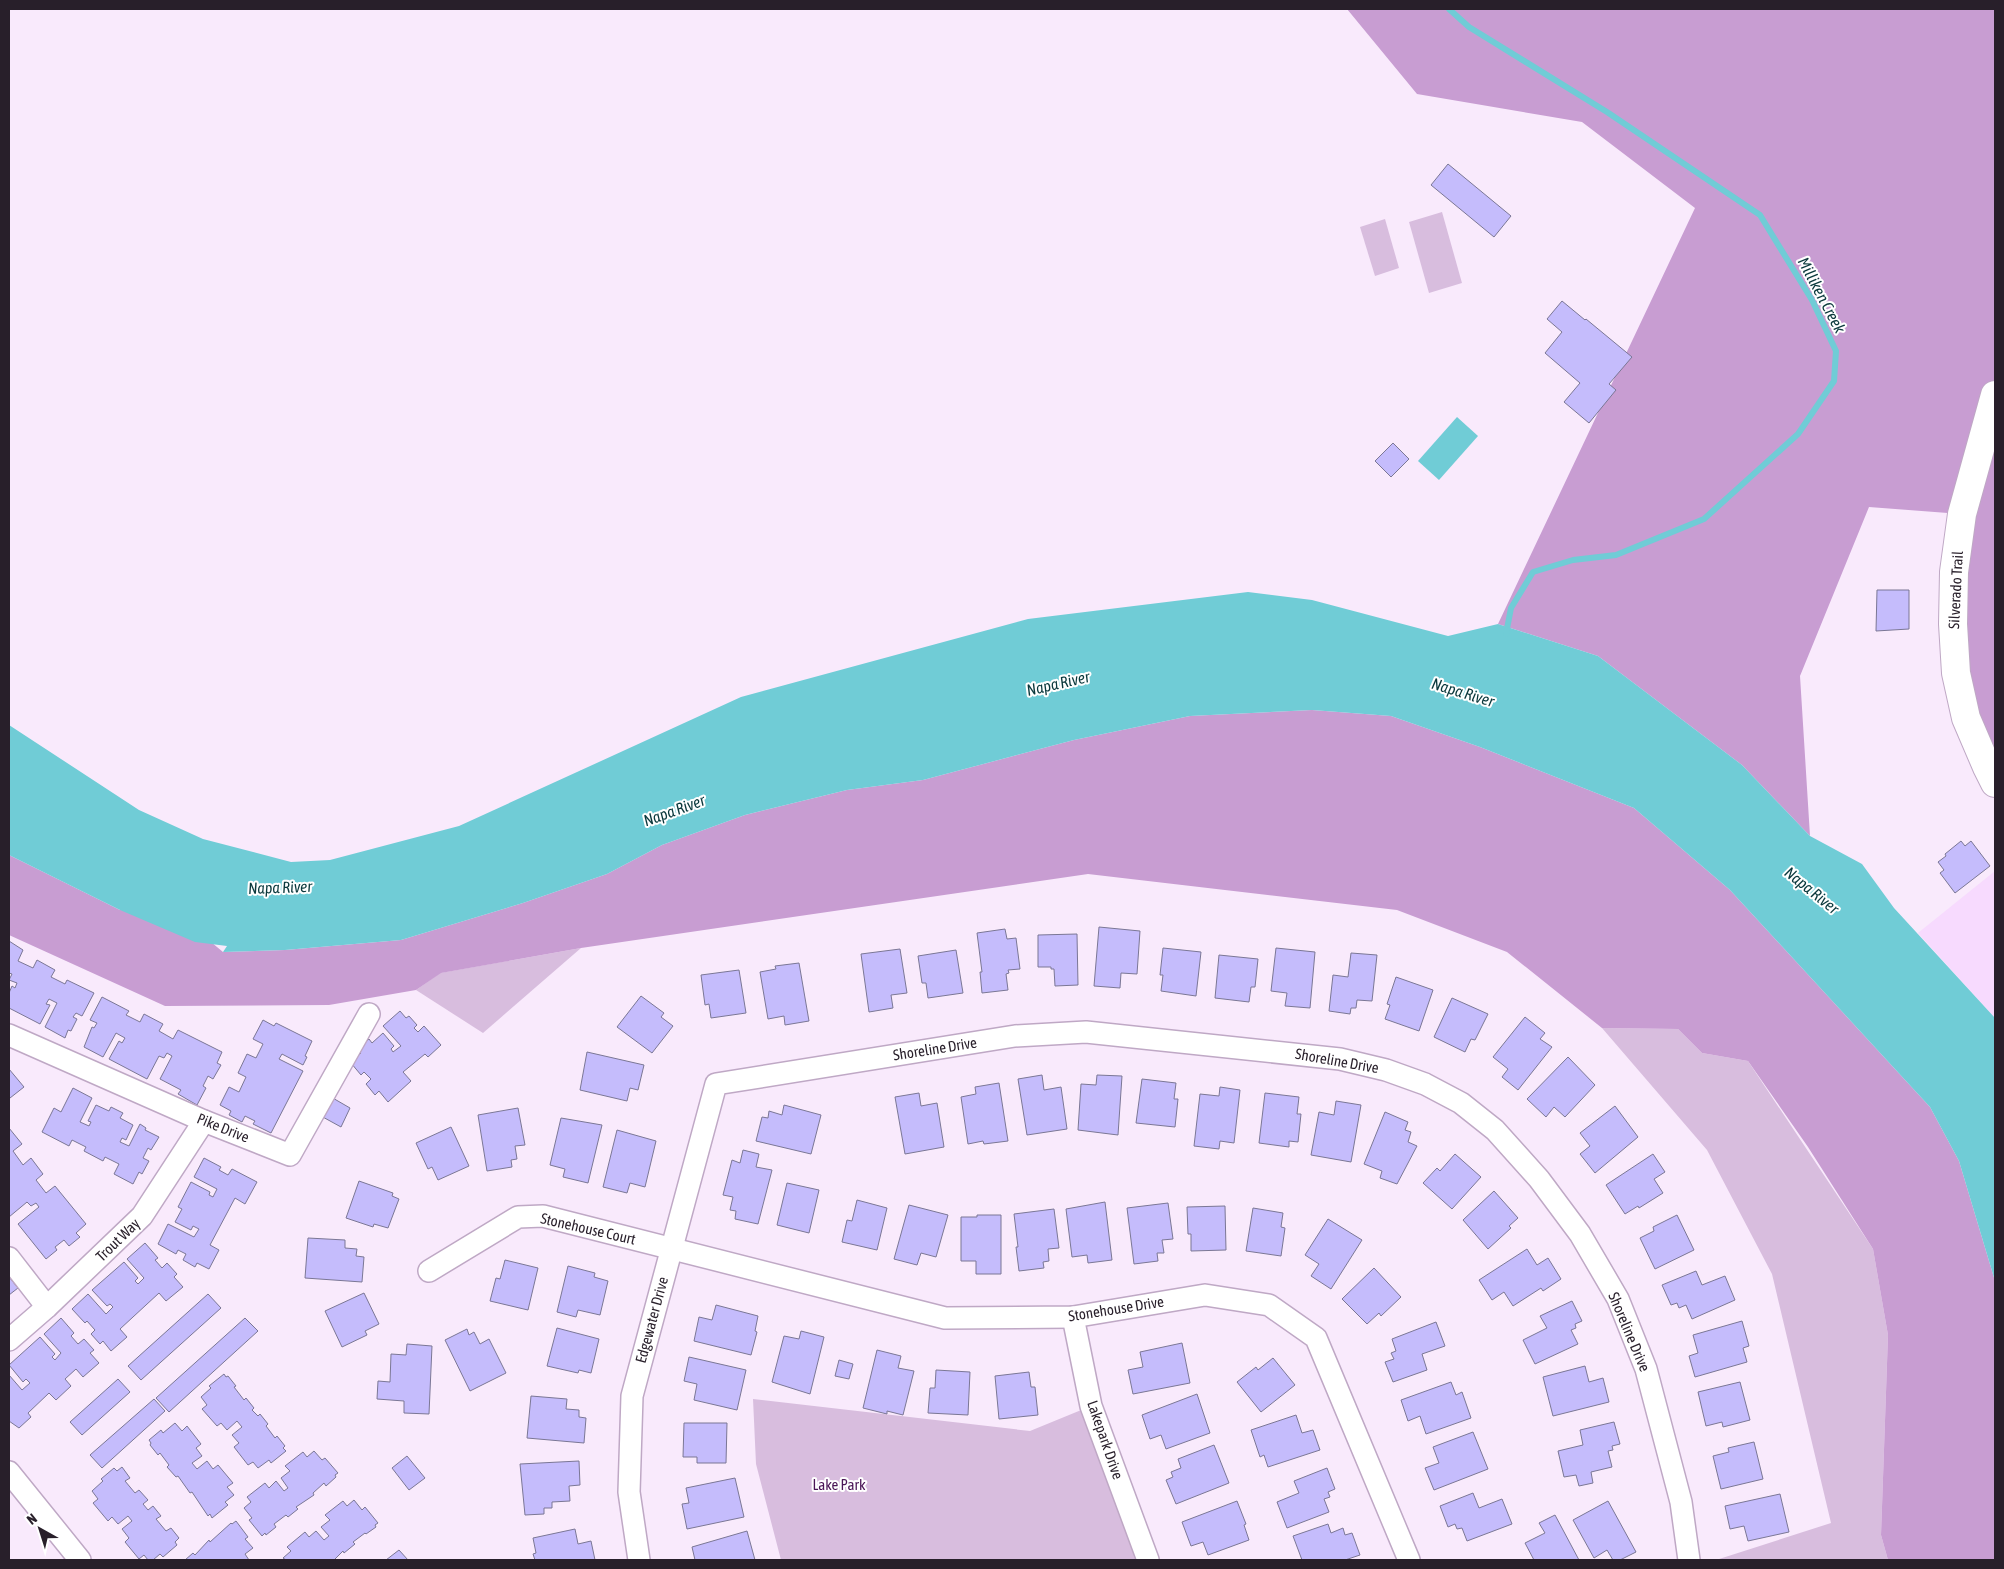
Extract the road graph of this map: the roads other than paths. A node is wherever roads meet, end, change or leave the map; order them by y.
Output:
1 (1995, 395) edge
2 (1995, 782) edge
3 (370, 1014) dead end
4 (9, 1035) edge
5 (716, 1084) joint
6 (204, 1121) junction
7 (672, 1250) junction
8 (9, 1258) edge
9 (430, 1271) dead end
10 (47, 1307) junction
11 (1073, 1317) junction
12 (9, 1340) edge
13 (9, 1472) edge
14 (80, 1560) edge
15 (639, 1560) edge
16 (1148, 1560) edge
17 (1410, 1560) edge
18 (1689, 1560) edge

1 - 2 main road, Silverado Trail
3 - 6 street, Pike Drive
4 - 6 street, Pike Drive
5 - 7 street, Edgewater Drive
5 - 18 street, Shoreline Drive
6 - 10 street, Trout Way
7 - 9 street, Stonehouse Court
7 - 11 street, Stonehouse Drive
7 - 15 street, Edgewater Drive
8 - 10 street
10 - 12 street, Trout Way
11 - 16 street, Lakepark Drive
11 - 17 street, Stonehouse Drive
13 - 14 street

